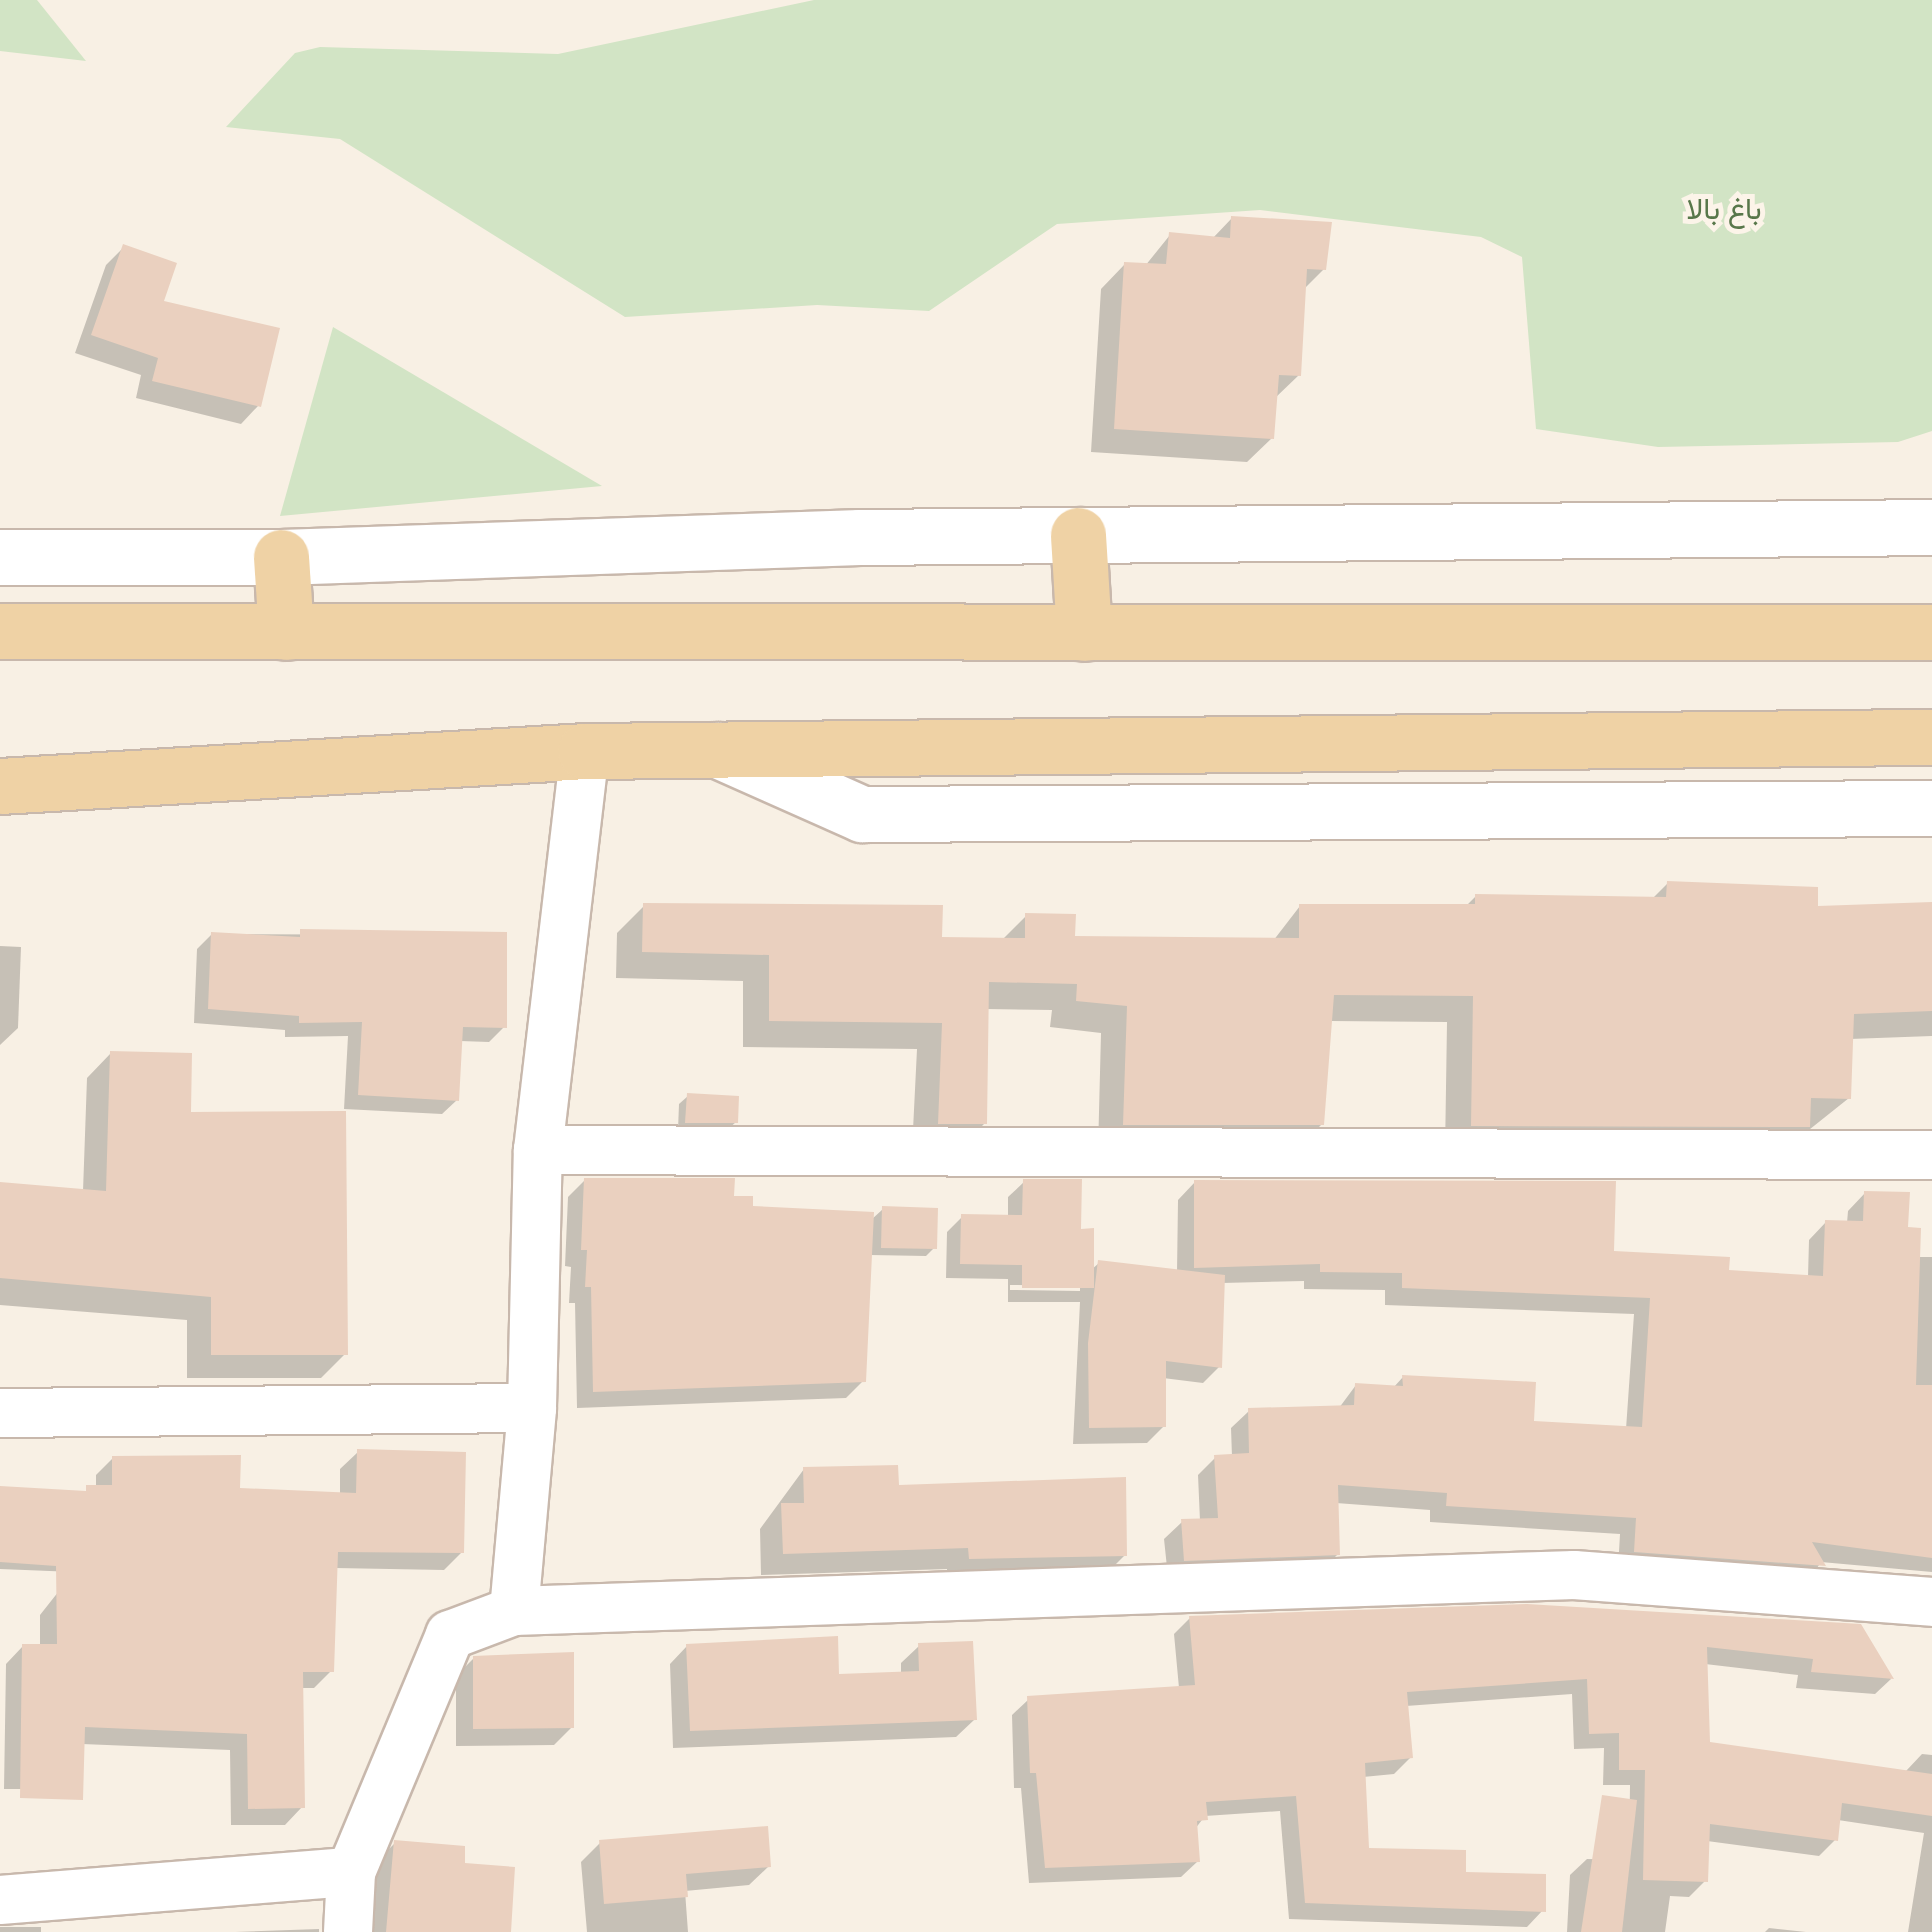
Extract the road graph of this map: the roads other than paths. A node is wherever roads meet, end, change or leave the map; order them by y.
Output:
1 (1932, 527) edge
2 (1078, 535) junction
3 (0, 557) edge
4 (281, 557) junction
5 (0, 631) edge
6 (286, 632) junction
7 (1084, 632) junction
8 (1932, 632) edge
9 (1932, 737) edge
10 (718, 750) junction
11 (585, 751) junction
12 (0, 786) edge
13 (1932, 808) edge
14 (538, 1150) junction
15 (1932, 1156) edge
16 (532, 1408) junction
17 (0, 1413) edge
18 (1932, 1602) edge
19 (514, 1611) junction
20 (352, 1872) junction
21 (0, 1900) edge
22 (348, 1932) edge

1 - 2 street
2 - 4 street
2 - 7 main road
3 - 4 street
4 - 6 main road
5 - 6 main road
6 - 7 main road
7 - 8 main road
9 - 10 main road
10 - 11 main road
10 - 13 street
11 - 12 main road
11 - 14 street
14 - 15 street
14 - 16 street
16 - 17 street
16 - 19 street
18 - 19 street
19 - 20 street
20 - 21 street
20 - 22 street

